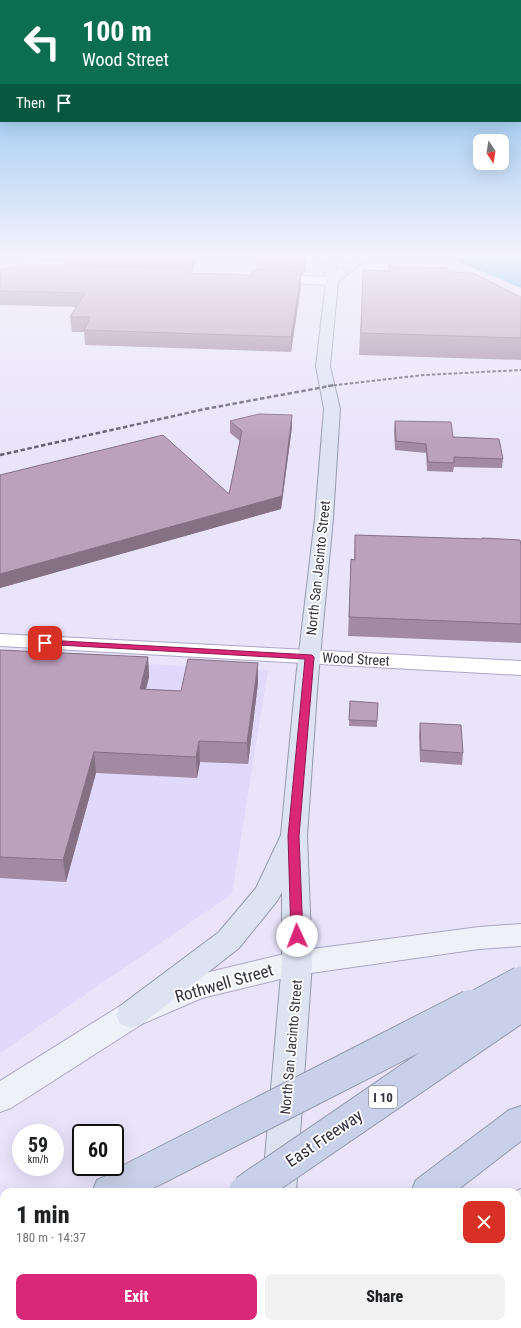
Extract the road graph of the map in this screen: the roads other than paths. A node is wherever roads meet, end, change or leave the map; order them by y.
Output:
1 (328, 318) edge
2 (0, 640) edge
3 (309, 657) junction
4 (521, 668) edge
5 (294, 836) junction
6 (521, 935) edge
7 (297, 963) junction
8 (521, 980) edge
9 (521, 1003) edge
10 (131, 1015) junction
11 (0, 1098) edge
12 (521, 1121) edge
13 (119, 1186) edge
14 (252, 1188) edge
15 (279, 1188) edge
16 (433, 1188) edge

1 - 3 main road, North San Jacinto Street
2 - 3 street, Wood Street
3 - 4 street, Wood Street
3 - 5 main road, North San Jacinto Street
5 - 7 main road, North San Jacinto Street
5 - 10 main road
6 - 7 main road, Rothwell Street
7 - 10 main road, Rothwell Street
7 - 15 main road, North San Jacinto Street
8 - 13 highway, bridge
9 - 14 highway, East Freeway / I 10, bridge
10 - 11 main road, Rothwell Street
12 - 16 highway

